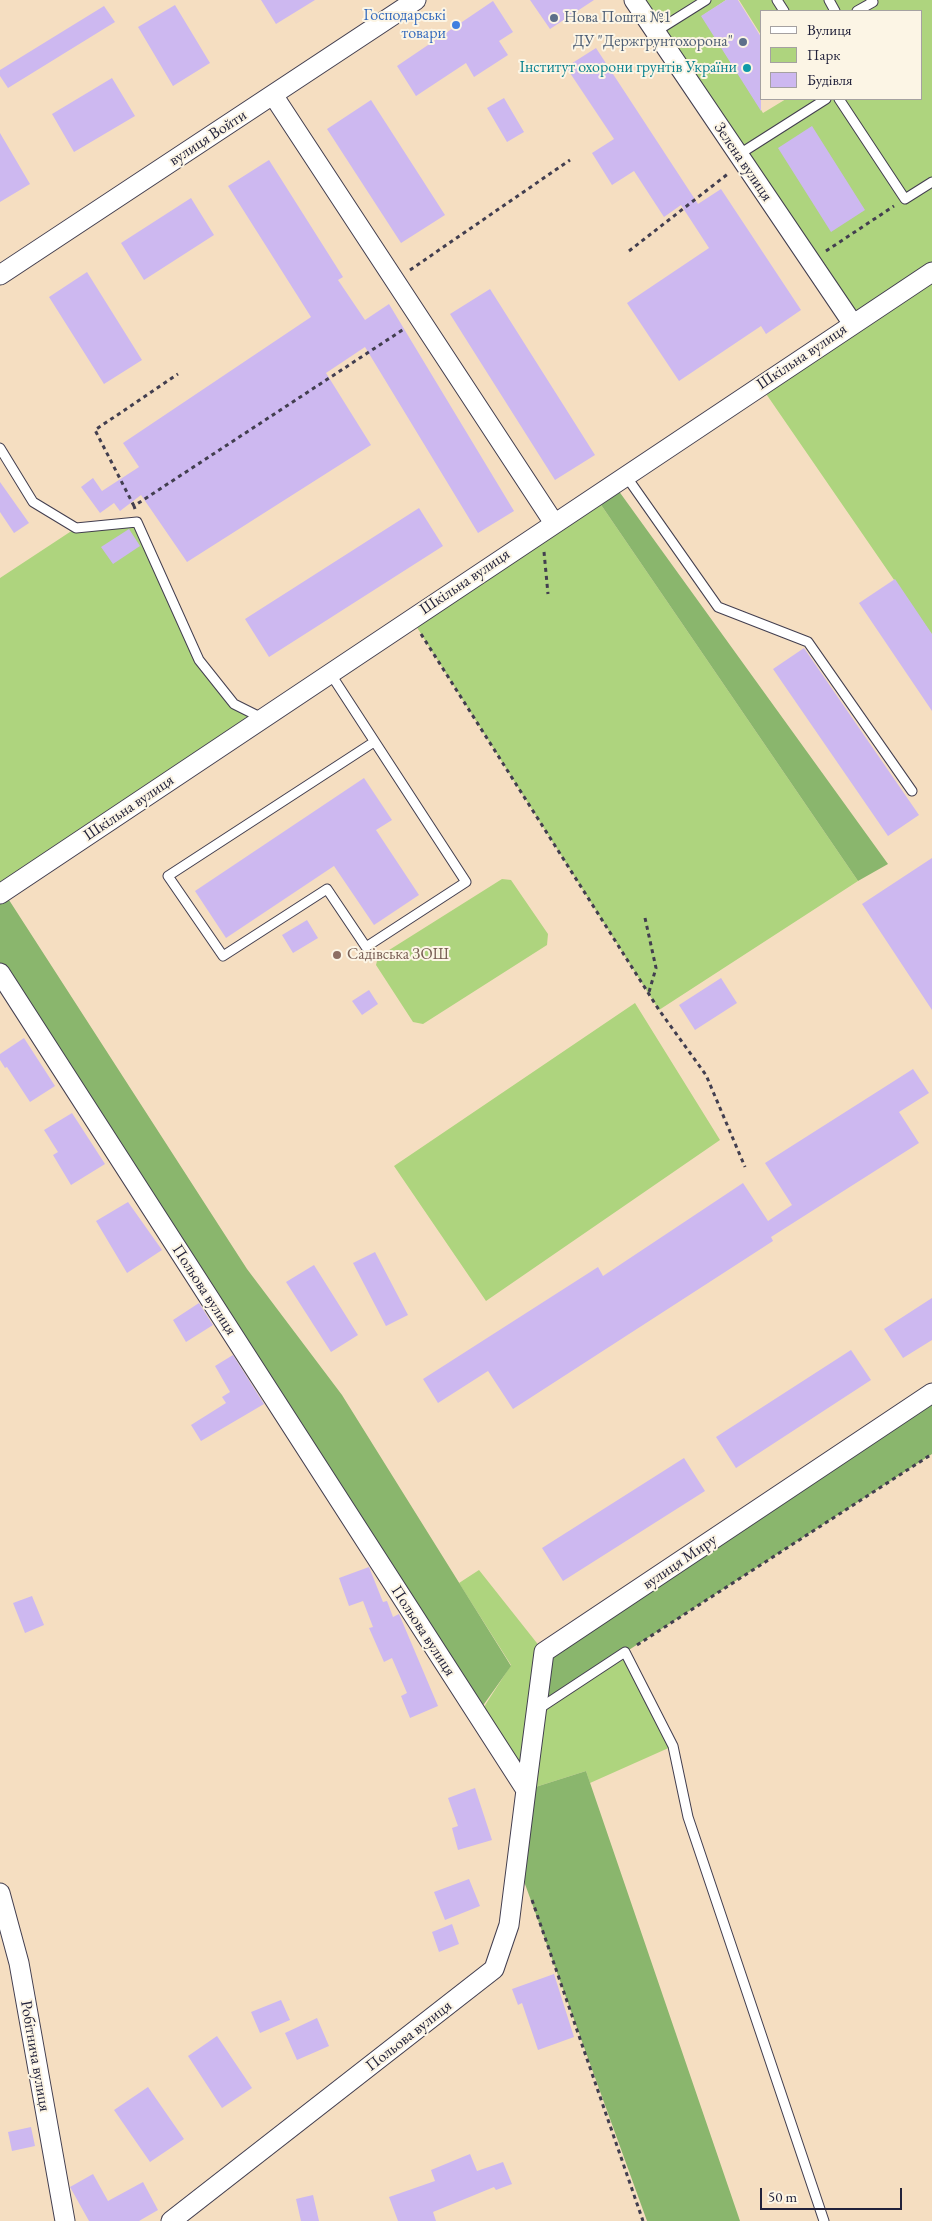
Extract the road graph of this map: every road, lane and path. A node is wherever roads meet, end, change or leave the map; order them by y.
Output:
1 (416, 0) edge
2 (634, 0) edge
3 (706, 0) edge
4 (873, 1) edge
5 (859, 10) edge
6 (655, 32) junction
7 (273, 95) junction
8 (824, 100) edge
9 (840, 100) edge
10 (738, 155) junction
11 (570, 160) dead end
12 (932, 182) edge
13 (905, 199) junction
14 (629, 251) dead end
15 (810, 261) junction
16 (932, 272) edge
17 (0, 275) edge
18 (394, 281) junction
19 (419, 319) junction
20 (853, 324) junction
21 (178, 374) dead end
22 (0, 448) edge
23 (625, 476) junction
24 (134, 506) junction
25 (137, 522) junction
26 (548, 527) junction
27 (548, 594) dead end
28 (411, 618) junction
29 (330, 672) junction
30 (262, 718) junction
31 (374, 742) junction
32 (912, 791) dead end
33 (0, 894) edge
34 (645, 918) dead end
35 (0, 973) edge
36 (649, 993) junction
37 (745, 1167) dead end
38 (932, 1394) edge
39 (932, 1454) edge
40 (625, 1652) junction
41 (536, 1710) junction
42 (526, 1790) junction
43 (0, 1893) edge
44 (530, 1895) dead end
45 (65, 2221) edge
46 (171, 2221) edge
47 (643, 2221) edge
48 (824, 2221) edge

1 - 7 street, вулиця Войти
2 - 6 street, Зелена вулиця
3 - 6 lane
4 - 5 lane
6 - 10 street, Зелена вулиця
7 - 17 street, вулиця Войти
7 - 18 street
8 - 10 lane
9 - 13 lane
10 - 14 path
10 - 15 street, Зелена вулиця
11 - 18 path
12 - 13 lane
13 - 15 path
15 - 20 street, Зелена вулиця
16 - 20 street, Шкільна вулиця
18 - 19 street
19 - 24 path
19 - 26 street
20 - 23 street, Шкільна вулиця
21 - 24 path
22 - 25 lane
23 - 26 street, Шкільна вулиця
23 - 32 lane
24 - 25 path
25 - 30 lane
26 - 27 path
26 - 28 street, Шкільна вулиця
28 - 29 street, Шкільна вулиця
28 - 36 path
29 - 30 street, Шкільна вулиця
29 - 31 lane
30 - 33 street, Шкільна вулиця
31 - 31 lane
34 - 36 path
35 - 42 street, Польова вулиця
36 - 37 path
38 - 41 street, вулиця Миру
39 - 40 path
40 - 41 lane
40 - 48 lane
41 - 42 street, вулиця Миру
42 - 46 street, Польова вулиця
43 - 45 street, Робітнича вулиця
44 - 47 path

